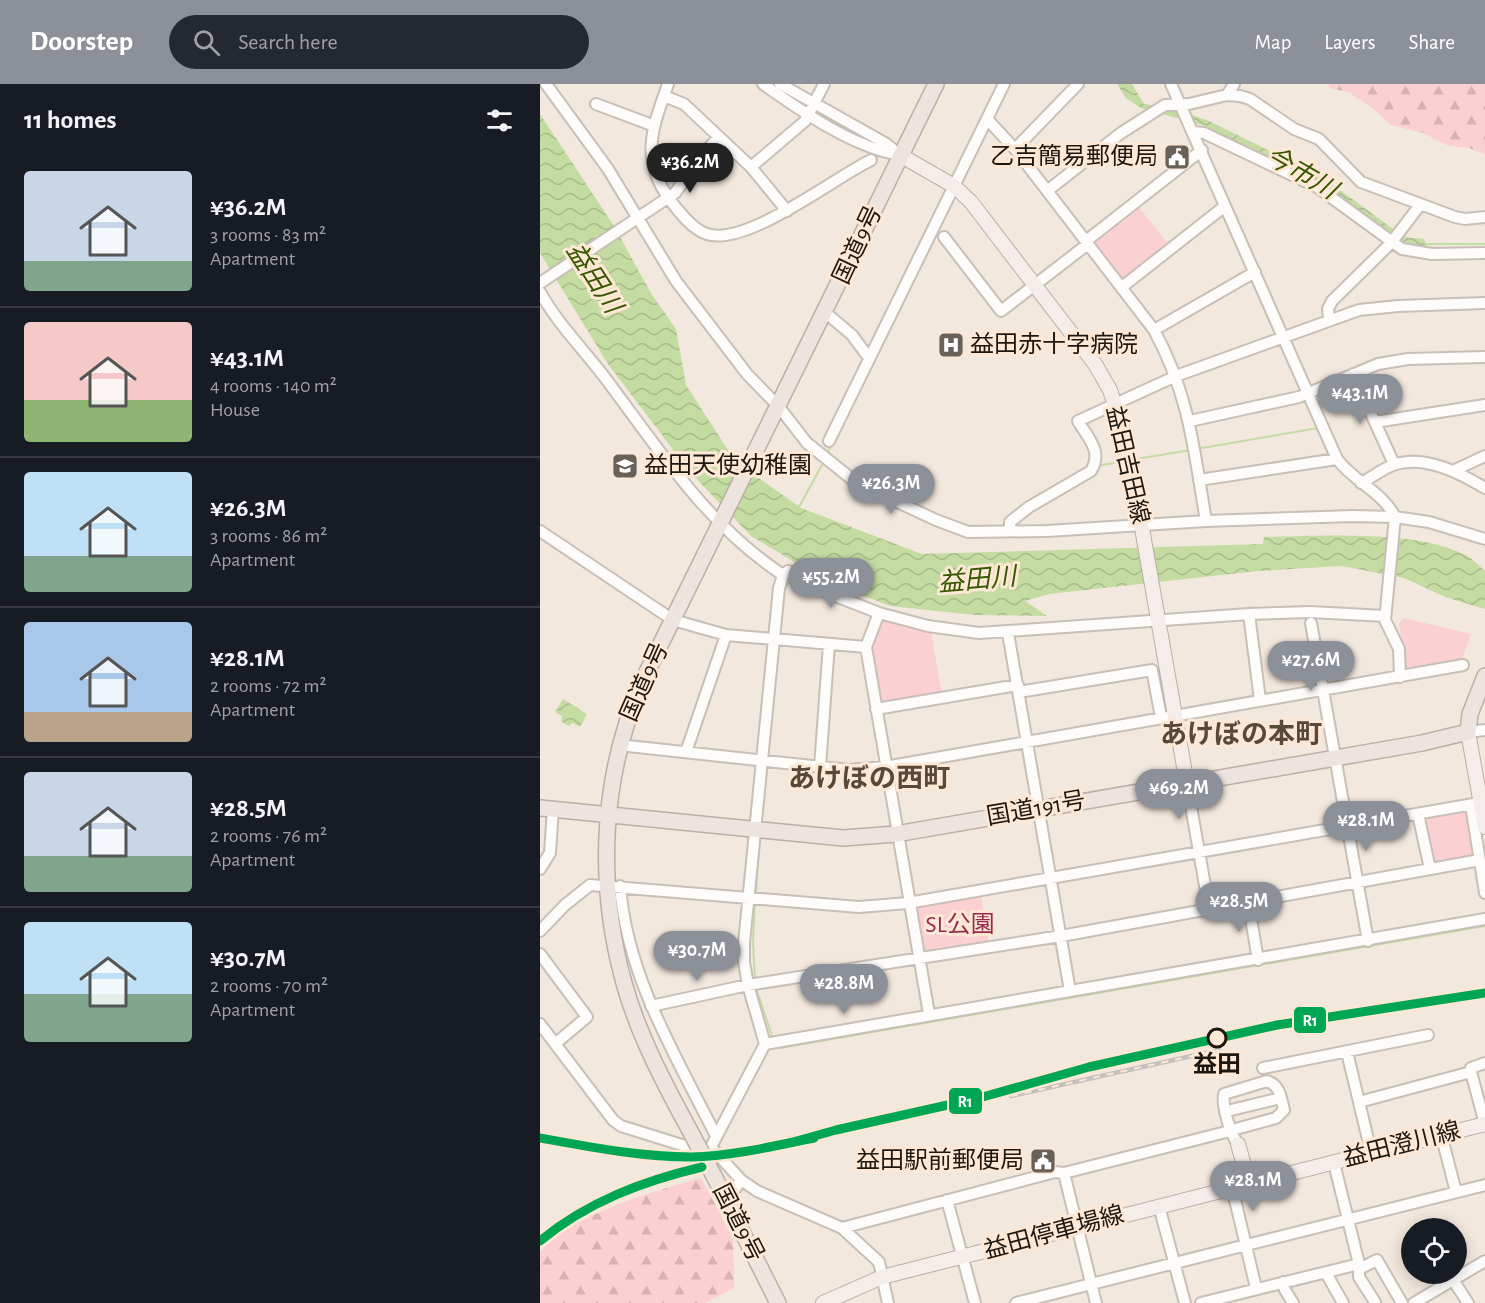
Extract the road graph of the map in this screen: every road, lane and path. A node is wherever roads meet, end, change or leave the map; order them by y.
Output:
1 (546, 84) edge
2 (668, 84) edge
3 (763, 84) edge
4 (780, 84) edge
5 (824, 84) edge
6 (936, 84) edge
7 (1004, 84) edge
8 (1078, 84) edge
9 (1171, 84) edge
10 (1234, 84) edge
11 (1227, 95) junction
12 (664, 96) junction
13 (596, 104) dead end
14 (1181, 106) junction
15 (811, 110) junction
16 (987, 118) junction
17 (652, 124) junction
18 (1192, 129) junction
19 (719, 137) junction
20 (1015, 149) junction
21 (1202, 150) junction
22 (900, 155) junction
23 (871, 160) dead end
24 (751, 167) junction
25 (954, 186) junction
26 (1047, 191) junction
27 (668, 198) junction
28 (1420, 205) junction
29 (1226, 206) junction
30 (787, 211) junction
31 (1485, 217) edge
32 (638, 220) junction
33 (944, 237) dead end
34 (1395, 238) junction
35 (1087, 243) junction
36 (1485, 253) edge
37 (1255, 272) junction
38 (1036, 284) junction
39 (541, 286) edge
40 (1122, 287) junction
41 (1485, 303) edge
42 (826, 313) junction
43 (1329, 319) junction
44 (1154, 330) junction
45 (1282, 337) junction
46 (1485, 357) edge
47 (869, 358) junction
48 (1353, 374) junction
49 (1176, 376) junction
50 (1308, 394) junction
51 (1115, 404) junction
52 (1485, 405) edge
53 (777, 410) junction
54 (1190, 421) junction
55 (1375, 422) junction
56 (829, 441) dead end
57 (1485, 456) edge
58 (1337, 459) junction
59 (1394, 464) junction
60 (1455, 470) junction
61 (1199, 480) junction
62 (1360, 483) junction
63 (1485, 488) edge
64 (936, 520) junction
65 (722, 521) junction
66 (1206, 521) junction
67 (1394, 521) junction
68 (1010, 527) junction
69 (1141, 527) junction
70 (540, 531) edge
71 (1047, 531) junction
72 (1485, 539) edge
73 (783, 575) junction
74 (1386, 612) junction
75 (879, 613) junction
76 (1249, 614) junction
77 (1157, 618) junction
78 (673, 620) junction
79 (1311, 623) dead end
80 (1008, 633) junction
81 (726, 635) junction
82 (774, 640) junction
83 (830, 644) junction
84 (866, 647) junction
85 (1463, 665) dead end
86 (1485, 676) edge
87 (1400, 677) junction
88 (1018, 689) junction
89 (1325, 690) junction
90 (1260, 700) junction
91 (876, 710) junction
92 (1168, 716) junction
93 (1485, 730) edge
94 (1468, 732) junction
95 (1028, 742) junction
96 (619, 745) junction
97 (686, 752) junction
98 (1337, 757) junction
99 (762, 761) junction
100 (820, 767) junction
101 (885, 767) junction
102 (1186, 784) junction
103 (1479, 803) edge
104 (1038, 808) junction
105 (546, 809) edge
106 (1418, 814) junction
107 (608, 815) junction
108 (1347, 826) junction
109 (1485, 827) edge
110 (753, 830) junction
111 (896, 834) junction
112 (1199, 852) junction
113 (1480, 860) junction
114 (540, 869) edge
115 (1430, 869) junction
116 (1050, 878) junction
117 (1357, 882) junction
118 (612, 886) junction
119 (1485, 893) edge
120 (749, 898) junction
121 (1248, 901) junction
122 (909, 903) junction
123 (1209, 908) junction
124 (1485, 920) edge
125 (540, 931) edge
126 (1060, 936) junction
127 (1368, 941) junction
128 (540, 954) edge
129 (919, 958) junction
130 (1258, 960) junction
131 (748, 985) junction
132 (1070, 991) junction
133 (651, 1006) junction
134 (929, 1014) junction
135 (540, 1024) edge
136 (1428, 1035) dead end
137 (555, 1044) junction
138 (765, 1044) junction
139 (1347, 1052) junction
140 (1485, 1063) edge
141 (1263, 1068) dead end
142 (1471, 1072) junction
143 (1281, 1098) junction
144 (1359, 1102) junction
145 (1227, 1111) junction
146 (1253, 1124) junction
147 (1485, 1124) edge
148 (1232, 1130) junction
149 (1441, 1134) junction
150 (716, 1136) junction
151 (1239, 1144) junction
152 (711, 1147) junction
153 (1371, 1152) junction
154 (1334, 1163) junction
155 (1064, 1173) junction
156 (741, 1180) junction
157 (1249, 1183) junction
158 (1485, 1185) edge
159 (1232, 1187) junction
160 (1455, 1192) junction
161 (946, 1200) junction
162 (727, 1201) junction
163 (1158, 1206) junction
164 (1347, 1218) junction
165 (1076, 1227) junction
166 (842, 1228) junction
167 (1246, 1244) junction
168 (962, 1257) junction
169 (1485, 1261) edge
170 (1174, 1262) junction
171 (1359, 1266) junction
172 (1467, 1272) edge
173 (1326, 1273) junction
174 (882, 1277) junction
175 (1283, 1282) junction
176 (1090, 1284) junction
177 (1446, 1284) edge
178 (1456, 1284) edge
179 (1256, 1288) junction
180 (1375, 1302) edge
181 (778, 1303) edge
182 (823, 1303) edge
183 (888, 1303) edge
184 (975, 1303) edge
185 (1016, 1303) edge
186 (1095, 1303) edge
187 (1185, 1303) edge
188 (1201, 1303) edge
189 (1293, 1303) edge
190 (1343, 1303) edge
191 (1402, 1303) edge
192 (1414, 1303) edge
193 (1468, 1303) edge

1 - 32 street
2 - 12 street
3 - 15 street
4 - 15 street
5 - 15 street
6 - 22 highway, 国道9号
7 - 16 street
8 - 20 street
9 - 14 street
10 - 11 street
11 - 14 street
11 - 28 street
12 - 17 street
12 - 19 street
13 - 17 street
14 - 18 street
14 - 26 street
15 - 22 street
15 - 24 street
16 - 20 street
16 - 25 street
17 - 27 street
18 - 21 street
18 - 34 street
19 - 24 street
19 - 27 street
20 - 26 street
21 - 29 street
21 - 35 street
22 - 25 main road, 益田吉田線
22 - 42 highway, 国道9号
23 - 30 street
24 - 30 street
25 - 38 main road, 益田吉田線
25 - 47 street
26 - 35 street
27 - 30 street
27 - 32 street
28 - 31 street
28 - 34 street
29 - 37 street
29 - 40 street
32 - 39 street
32 - 53 street
33 - 38 street
34 - 36 street
34 - 43 street
35 - 38 street
35 - 40 street
37 - 44 street
37 - 45 street
38 - 51 main road, 益田吉田線
39 - 65 street
40 - 44 street
41 - 43 street
42 - 47 street
42 - 53 highway, 国道9号
43 - 45 street
44 - 49 street
45 - 49 street
45 - 50 street
46 - 48 street
47 - 56 street
48 - 50 street
48 - 55 street
49 - 51 street
49 - 54 street
50 - 54 street
50 - 58 street
51 - 68 street
51 - 69 main road, 益田吉田線
52 - 55 street
53 - 64 street
53 - 65 highway, 国道9号
54 - 61 street
55 - 59 street
57 - 60 street
58 - 61 street
58 - 62 street
59 - 60 street
59 - 62 street
60 - 63 street
61 - 66 street
62 - 67 street
64 - 68 street
64 - 71 street
65 - 73 street
65 - 78 highway, 国道9号
66 - 67 street
66 - 69 street
67 - 72 street
67 - 74 street
68 - 71 street
69 - 71 street
69 - 77 main road, 益田吉田線
70 - 78 street
73 - 75 street
73 - 82 street
74 - 76 street
74 - 87 street
75 - 80 street
75 - 84 street
76 - 77 street
76 - 90 street
77 - 80 street
77 - 92 main road, 益田吉田線
78 - 81 street
78 - 96 highway, 国道9号
79 - 89 street
80 - 88 street
81 - 82 street
81 - 97 street
82 - 83 street
82 - 99 street
83 - 84 street
83 - 100 street
84 - 91 street
85 - 87 street
86 - 94 highway
87 - 89 street
88 - 91 street
88 - 92 street
88 - 95 street
89 - 90 street
89 - 98 street
90 - 92 street
91 - 101 street
92 - 95 street
92 - 102 main road, 益田吉田線
93 - 94 street
94 - 98 highway, 国道191号
94 - 103 main road
95 - 101 street
95 - 104 street
96 - 97 street
96 - 107 highway, 国道9号
97 - 99 street
98 - 102 highway, 国道191号
98 - 108 street
99 - 100 street
99 - 110 street
100 - 101 street
101 - 111 street
102 - 104 highway, 国道191号
102 - 112 street
103 - 106 street
103 - 109 main road
103 - 113 street
104 - 111 highway, 国道191号
104 - 116 street
105 - 107 highway, 国道191号
105 - 114 street
106 - 108 street
106 - 115 street
107 - 110 highway, 国道191号
107 - 118 highway, 国道9号
108 - 112 street
108 - 117 street
110 - 111 highway, 国道191号
110 - 120 street
111 - 122 street
112 - 116 street
112 - 123 street
113 - 115 street
113 - 119 street
115 - 117 street
116 - 122 street
116 - 126 street
117 - 121 street
117 - 127 street
118 - 120 street
118 - 125 street
118 - 133 street
118 - 162 highway, 国道9号, bridge
120 - 122 street
120 - 131 street
121 - 123 street
121 - 130 street
122 - 129 street
123 - 126 street
124 - 127 street
126 - 129 street
126 - 132 street
127 - 130 street
128 - 137 street
129 - 131 street
129 - 134 street
130 - 132 street
131 - 133 street
131 - 138 street
132 - 134 street
133 - 150 street
134 - 138 street
135 - 137 street
136 - 139 street
137 - 152 street
138 - 150 street
139 - 141 street
139 - 144 street
140 - 142 street
142 - 144 street
142 - 147 street
143 - 145 street
143 - 145 street
143 - 146 street
144 - 153 street
145 - 148 street
146 - 148 street
146 - 151 street
147 - 149 main road, 益田澄川線
148 - 151 street
148 - 155 street
149 - 153 main road, 益田澄川線
149 - 160 street
150 - 152 street
151 - 157 main road
152 - 156 street
153 - 154 main road, 益田澄川線
154 - 157 main road, 益田澄川線
154 - 164 street
155 - 161 street
155 - 165 street
156 - 162 street
156 - 166 street
157 - 159 main road, 益田停車場線
158 - 160 street
159 - 163 main road, 益田停車場線
159 - 167 street
160 - 164 street
161 - 166 street
161 - 168 street
162 - 181 highway, 国道9号
163 - 165 main road, 益田停車場線
163 - 170 street
164 - 167 street
164 - 171 street
165 - 168 main road, 益田停車場線
165 - 176 street
166 - 174 street
167 - 170 street
167 - 179 street
168 - 174 main road, 益田停車場線
168 - 184 street
169 - 172 street
170 - 176 street
170 - 187 street
171 - 173 street
171 - 180 street
171 - 191 street
173 - 175 street
173 - 190 street
174 - 182 main road, 益田停車場線
174 - 183 street
175 - 179 street
175 - 189 street
176 - 185 street
176 - 186 street
177 - 192 street
178 - 193 street
179 - 188 street

